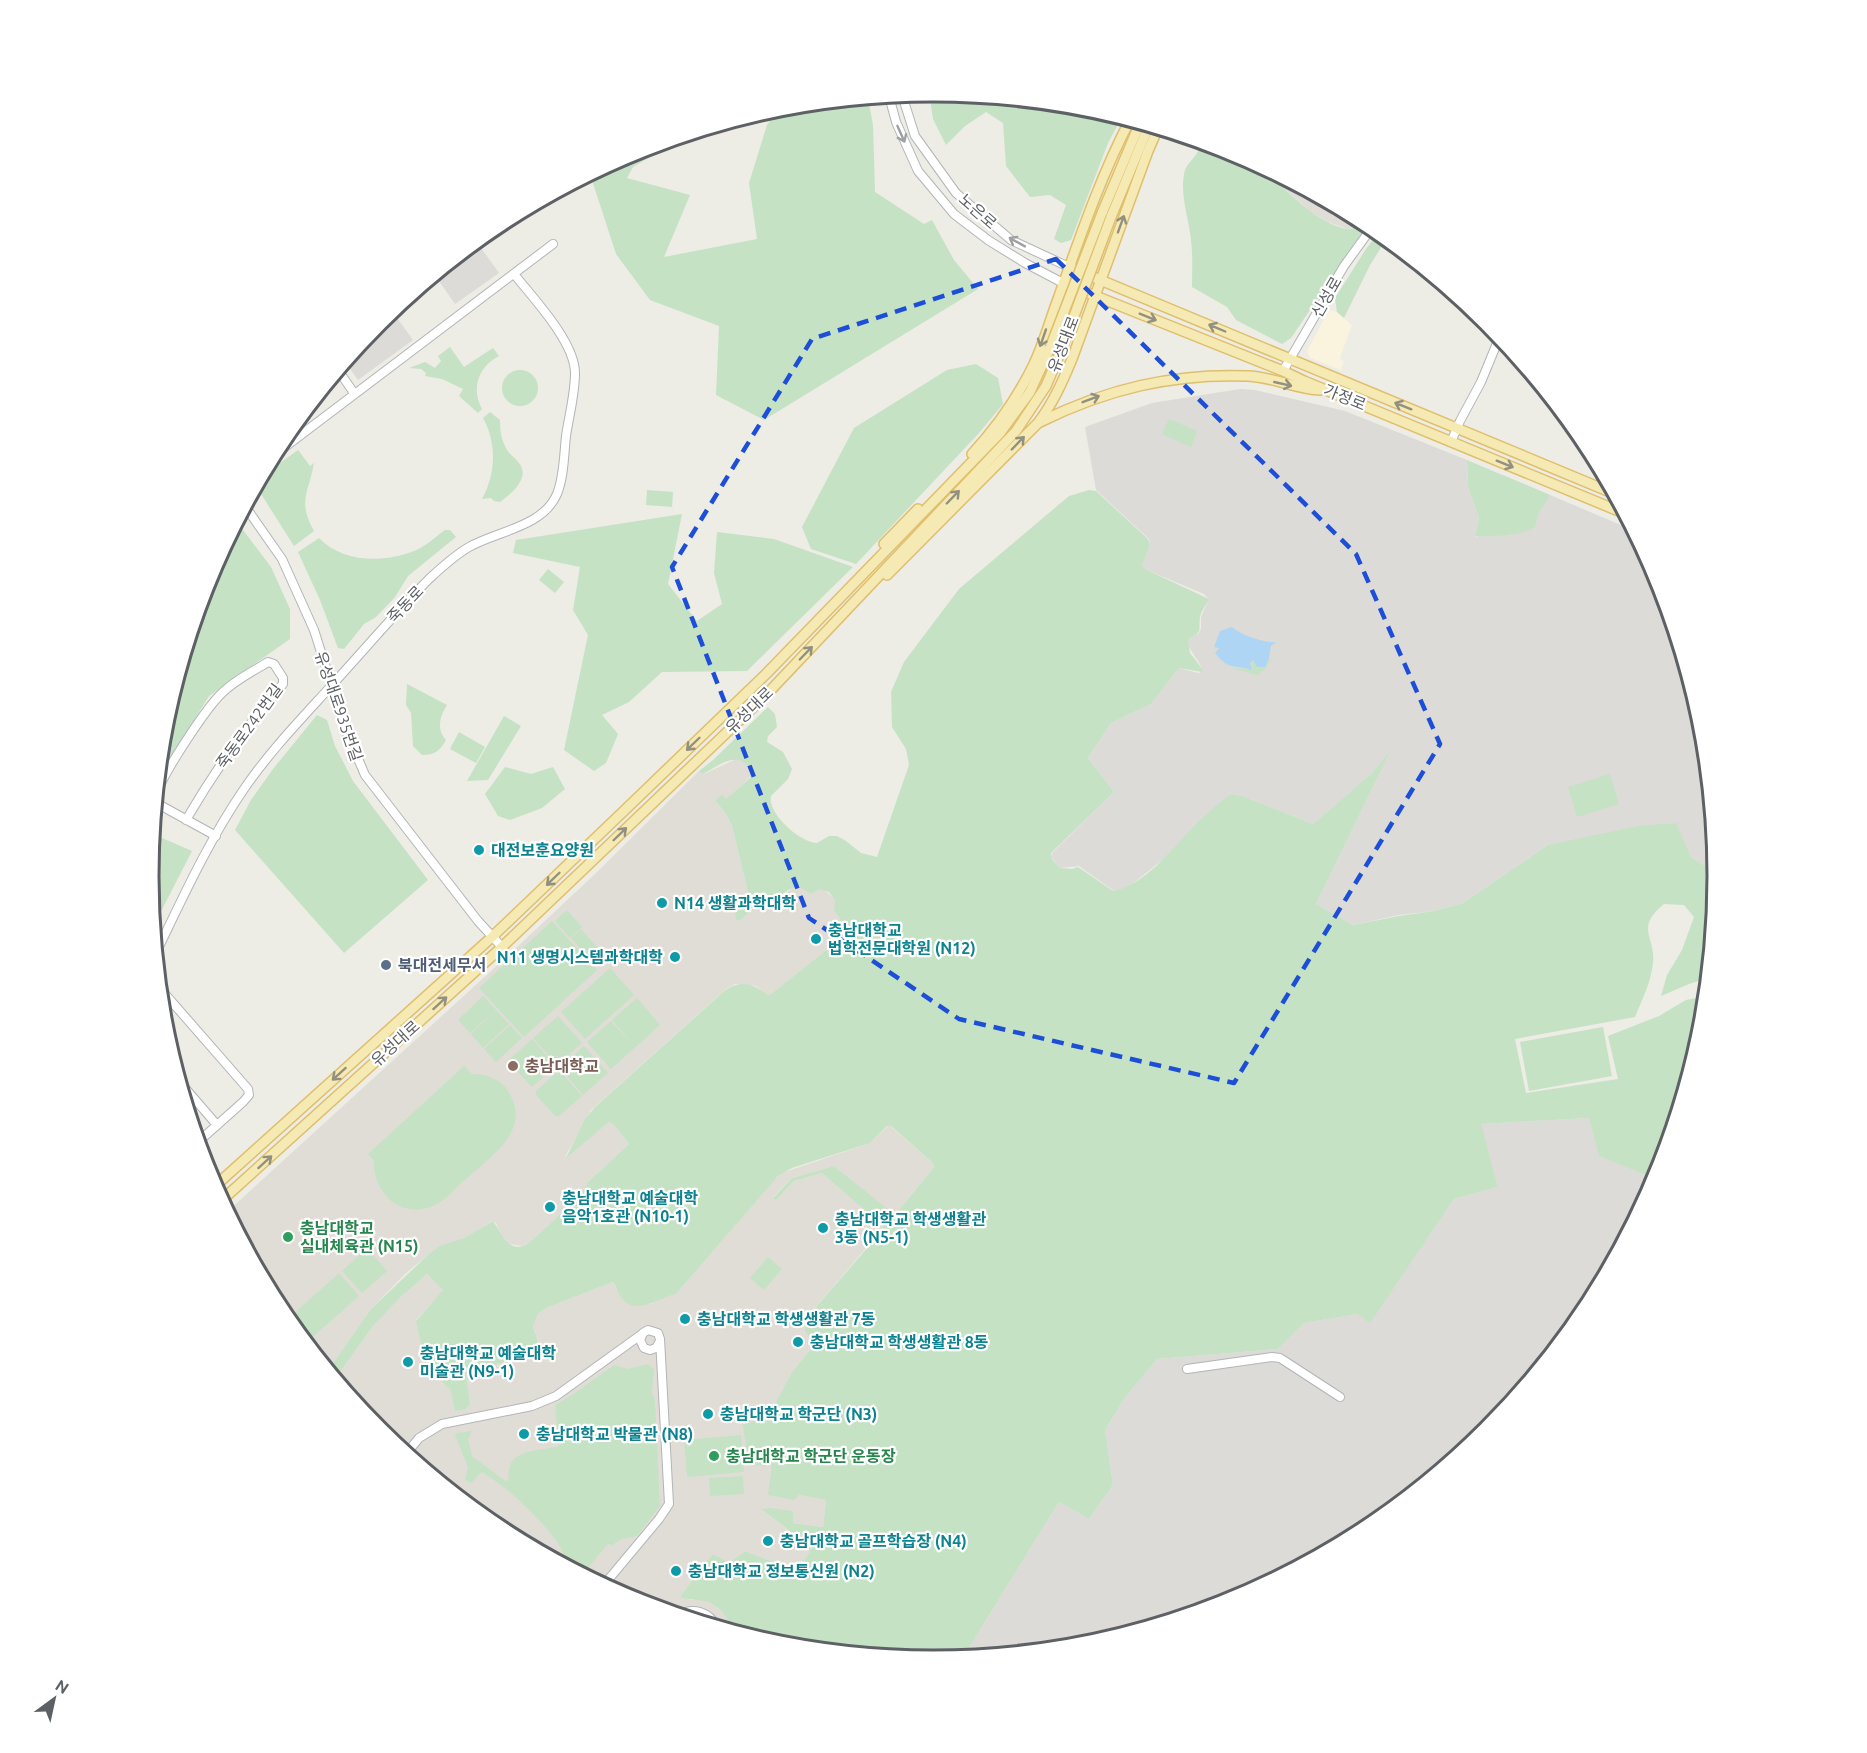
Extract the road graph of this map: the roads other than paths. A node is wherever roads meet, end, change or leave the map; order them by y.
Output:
1 (905, 103) edge
2 (891, 104) edge
3 (1126, 126) edge
4 (1138, 129) edge
5 (1146, 132) edge
6 (1155, 135) edge
7 (1106, 215) junction
8 (1366, 234) edge
9 (553, 244) dead end
10 (1070, 267) junction
11 (514, 274) junction
12 (1101, 279) junction
13 (1063, 283) junction
14 (1094, 295) junction
15 (1496, 345) edge
16 (1290, 359) junction
17 (1283, 370) junction
18 (342, 376) edge
19 (1328, 390) junction
20 (354, 393) junction
21 (1038, 423) junction
22 (1457, 428) junction
23 (295, 439) edge
24 (1451, 442) junction
25 (1604, 490) edge
26 (1615, 509) edge
27 (250, 513) edge
28 (847, 590) junction
29 (855, 601) junction
30 (331, 687) junction
31 (166, 778) edge
32 (163, 807) edge
33 (186, 820) junction
34 (216, 836) junction
35 (492, 937) junction
36 (162, 941) edge
37 (502, 947) junction
38 (169, 999) edge
39 (191, 1095) edge
40 (216, 1125) junction
41 (204, 1136) edge
42 (221, 1180) edge
43 (228, 1195) edge
44 (643, 1333) junction
45 (660, 1341) junction
46 (647, 1349) junction
47 (620, 1351) junction
48 (661, 1362) junction
49 (1187, 1369) dead end
50 (1340, 1397) dead end
51 (412, 1448) edge
52 (609, 1579) edge
53 (689, 1611) edge
54 (710, 1618) edge

10 -> 1 street, 노은로
2 -> 13 street, 노은로
3 - 10 main road
4 - 7 main road, 유성대로
5 - 7 main road, 유성대로
12 -> 6 main road
7 - 28 main road, 유성대로, bridge
29 -> 7 main road, 유성대로, bridge
8 - 16 street, 신성로
9 - 11 street
10 - 12 main road, 노은로
10 - 13 main road
11 - 20 street
11 - 30 street, 죽동로
12 - 14 main road
16 -> 12 main road, 가정로
13 - 14 main road, 가정로
13 -> 28 main road
14 -> 17 main road, 가정로
14 - 21 main road
15 - 22 street
16 - 17 street, 신성로
22 -> 16 main road, 가정로
17 - 19 main road, 가정로
18 - 20 street
21 -> 19 main road
19 - 24 main road, 가정로
20 - 23 street
29 -> 21 main road
22 - 24 street
22 - 25 main road, 가정로
24 -> 26 main road, 가정로
27 - 30 street, 유성대로935번길
28 -> 35 main road, 유성대로
37 -> 29 main road, 유성대로
30 - 34 street, 죽동로
30 - 35 street, 유성대로935번길
31 - 33 street, 죽동로242번길
32 - 33 street
33 - 34 street
34 - 36 street, 죽동로
35 - 37 street, 유성대로935번길
35 -> 42 main road, 유성대로
43 -> 37 main road, 유성대로
38 - 40 street
39 - 40 street
40 - 41 street
44 - 45 street
44 - 46 street
44 - 47 street
45 - 46 street
45 - 48 street
46 - 47 street
46 - 48 street
47 - 51 street
48 - 52 street
49 - 50 street
53 - 54 street

